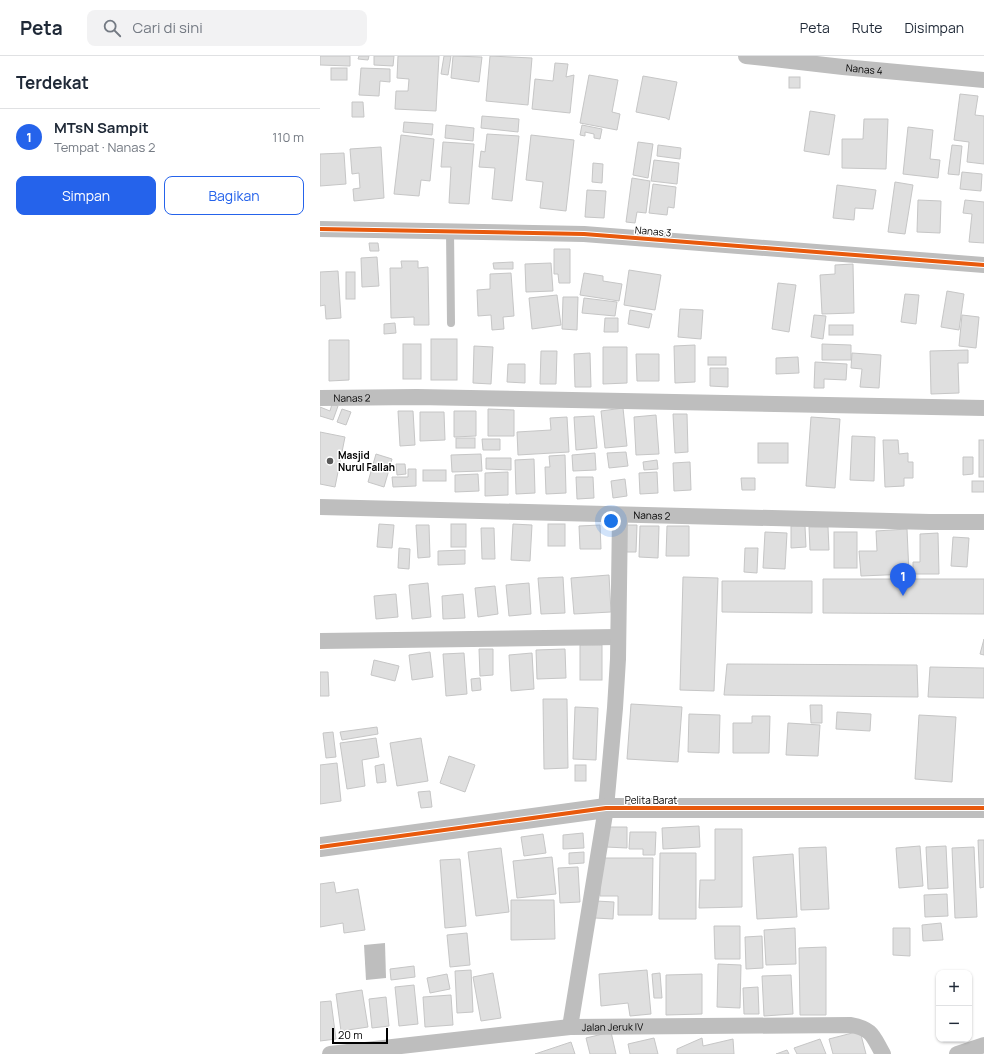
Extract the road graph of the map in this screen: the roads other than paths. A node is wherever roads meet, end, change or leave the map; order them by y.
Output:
1 (746, 56) edge
2 (984, 80) edge
3 (320, 229) edge
4 (450, 230) junction
5 (984, 266) edge
6 (451, 323) dead end
7 (320, 398) edge
8 (984, 408) edge
9 (320, 507) edge
10 (620, 515) junction
11 (984, 522) edge
12 (618, 637) junction
13 (320, 641) edge
14 (606, 808) junction
15 (984, 808) edge
16 (320, 847) edge
17 (570, 1027) junction
18 (984, 1045) edge
19 (330, 1054) edge
20 (884, 1054) edge
21 (957, 1054) edge

1 - 2 street, Nanas 4
3 - 4 street, Nanas 3
4 - 5 street, Nanas 3
4 - 6 lane
7 - 8 street, Nanas 2
9 - 10 street, Nanas 2
10 - 11 street, Nanas 2
10 - 12 street
12 - 13 street
12 - 14 street
14 - 15 street, Pelita Barat
14 - 16 street, Pelita Barat
14 - 17 street
17 - 19 street, Jalan Jeruk IV
17 - 20 street, Jalan Jeruk IV
18 - 21 street

